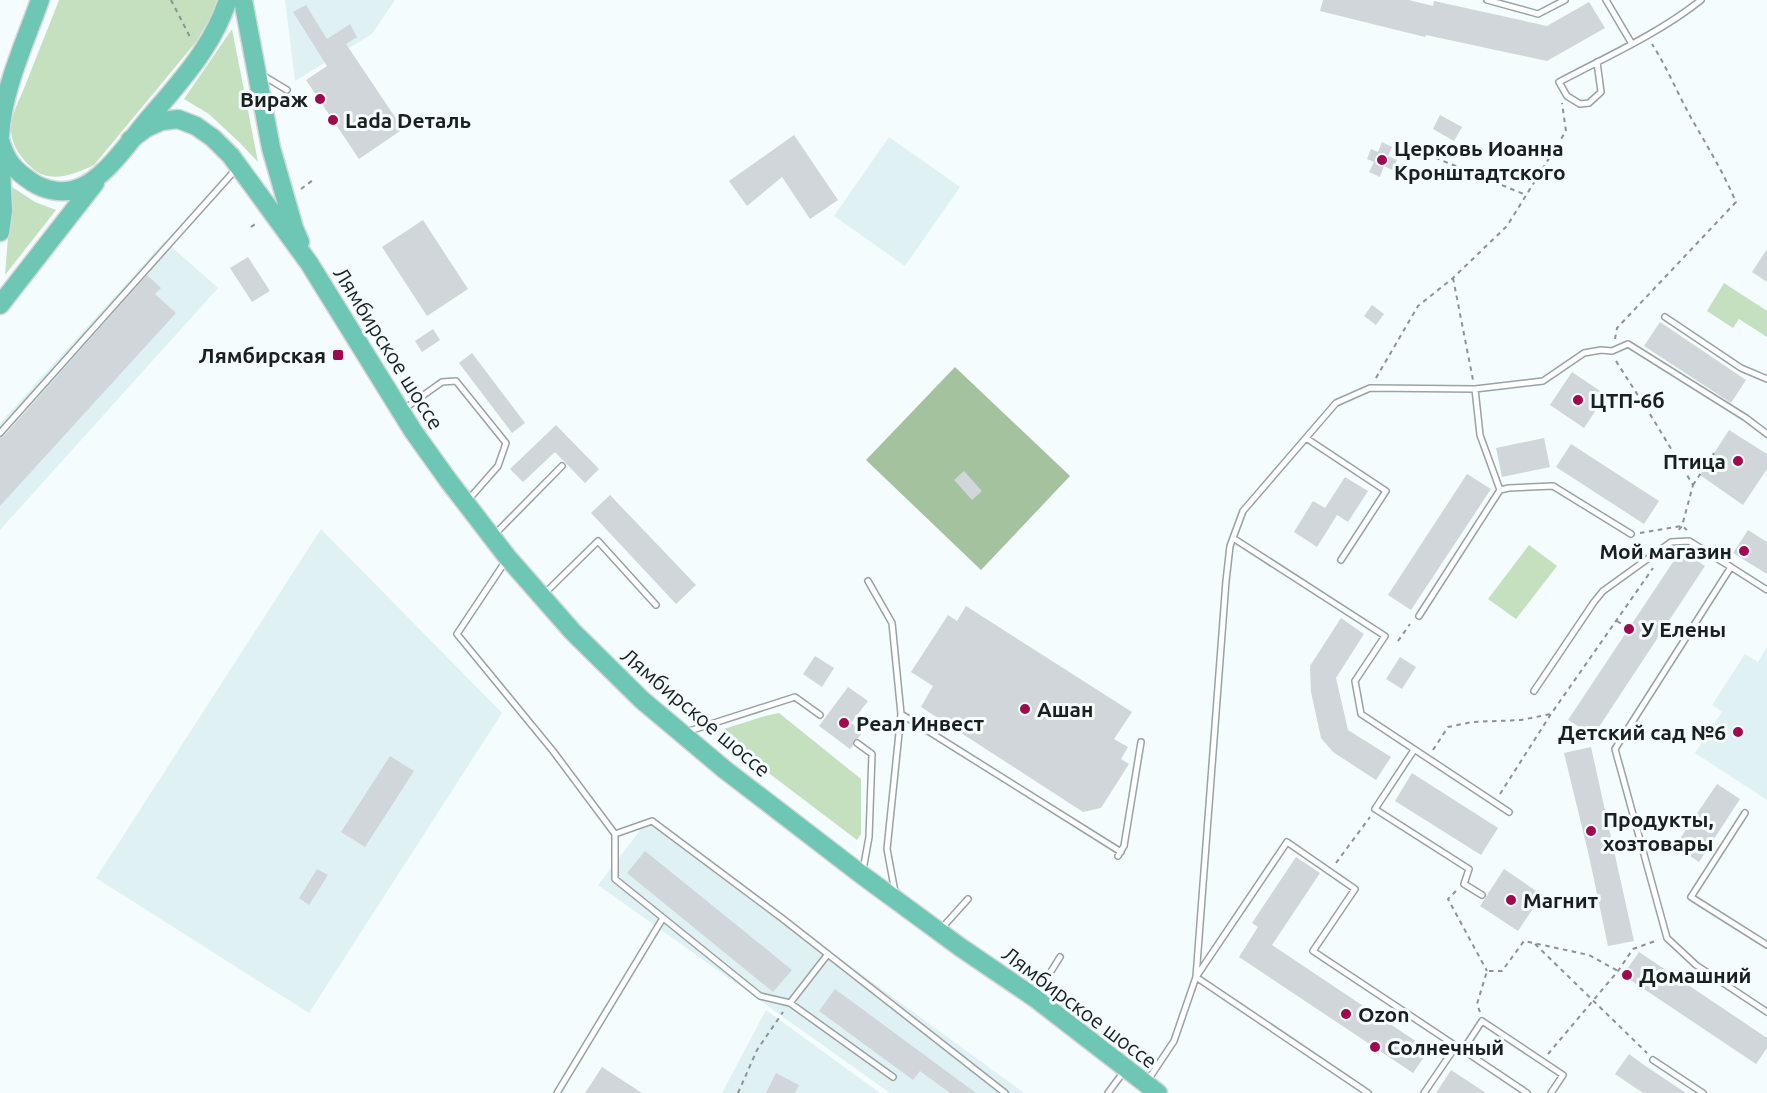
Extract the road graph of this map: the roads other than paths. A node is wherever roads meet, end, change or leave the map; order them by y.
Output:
1 (40, 0) edge
2 (228, 0) edge
3 (243, 0) edge
4 (1487, 0) edge
5 (1565, 0) edge
6 (1606, 0) edge
7 (1701, 0) edge
8 (1632, 44) junction
9 (1597, 62) junction
10 (256, 71) junction
11 (287, 90) dead end
12 (0, 140) edge
13 (130, 140) junction
14 (107, 167) junction
15 (238, 167) junction
16 (0, 232) edge
17 (309, 263) junction
18 (0, 305) edge
19 (1665, 317) dead end
20 (1767, 379) edge
21 (1475, 389) junction
22 (401, 412) junction
23 (0, 433) edge
24 (1767, 434) edge
25 (1306, 438) junction
26 (562, 466) dead end
27 (1500, 490) junction
28 (465, 503) junction
29 (1631, 534) dead end
30 (492, 537) junction
31 (1233, 538) junction
32 (508, 558) junction
33 (1341, 560) dead end
34 (1731, 567) junction
35 (868, 581) dead end
36 (1767, 590) edge
37 (542, 596) junction
38 (656, 605) dead end
39 (1419, 615) dead end
40 (1534, 691) dead end
41 (901, 714) junction
42 (820, 715) dead end
43 (681, 733) junction
44 (1141, 741) dead end
45 (857, 743) dead end
46 (1414, 750) junction
47 (1509, 812) dead end
48 (1746, 813) dead end
49 (615, 834) junction
50 (862, 875) junction
51 (1482, 895) dead end
52 (968, 899) dead end
53 (897, 900) junction
54 (663, 918) junction
55 (940, 931) junction
56 (1767, 945) edge
57 (828, 954) junction
58 (1060, 957) dead end
59 (1196, 976) junction
60 (1035, 998) junction
61 (790, 1003) junction
62 (1767, 1012) edge
63 (1456, 1046) junction
64 (1463, 1050) junction
65 (1653, 1060) road end
66 (1126, 1069) junction
67 (893, 1077) dead end
68 (1152, 1088) edge
69 (557, 1093) edge
70 (1005, 1093) edge
71 (1108, 1093) edge
72 (1368, 1093) edge
73 (1424, 1093) edge
74 (1527, 1093) edge
75 (1551, 1093) edge
76 (1702, 1093) edge

1 - 12 main road
2 - 13 main road
3 - 10 main road, Лямбирское шоссе
4 - 5 lane
6 - 8 lane
7 - 8 lane
8 - 9 lane
9 - 9 lane
10 - 11 lane
10 - 17 main road, Лямбирское шоссе
12 - 14 main road
12 - 16 main road
13 - 14 main road
13 - 15 main road, Лямбирское шоссе
14 - 18 main road
15 - 17 main road, Лямбирское шоссе
15 - 23 lane
17 - 22 main road, Лямбирское шоссе
19 - 20 lane
21 - 24 lane
21 - 25 lane
21 - 27 lane
22 - 28 main road, Лямбирское шоссе
22 - 28 lane
25 - 31 lane
25 - 33 lane
26 - 30 lane
27 - 29 lane
27 - 39 lane
28 - 30 main road, Лямбирское шоссе
30 - 32 main road, Лямбирское шоссе
31 - 46 lane
31 - 59 lane
32 - 37 main road, Лямбирское шоссе
32 - 49 lane
34 - 36 lane
34 - 40 lane
34 - 62 lane
35 - 41 lane
37 - 38 lane
37 - 43 main road, Лямбирское шоссе
41 - 44 lane
41 - 53 lane
42 - 43 lane
43 - 50 main road, Лямбирское шоссе
45 - 50 lane
46 - 47 lane
46 - 51 lane
48 - 56 lane
49 - 54 lane
49 - 57 lane
50 - 53 main road, Лямбирское шоссе
52 - 55 lane
53 - 55 main road, Лямбирское шоссе
54 - 61 lane
54 - 69 lane
55 - 60 main road, Лямбирское шоссе
57 - 61 lane
57 - 70 lane
58 - 60 lane
59 - 63 lane
59 - 68 lane
59 - 72 lane
60 - 66 main road, Лямбирское шоссе
61 - 67 lane
63 - 64 lane
63 - 73 lane
64 - 74 lane
64 - 75 lane
65 - 76 lane
66 - 68 main road, Лямбирское шоссе
66 - 71 lane

